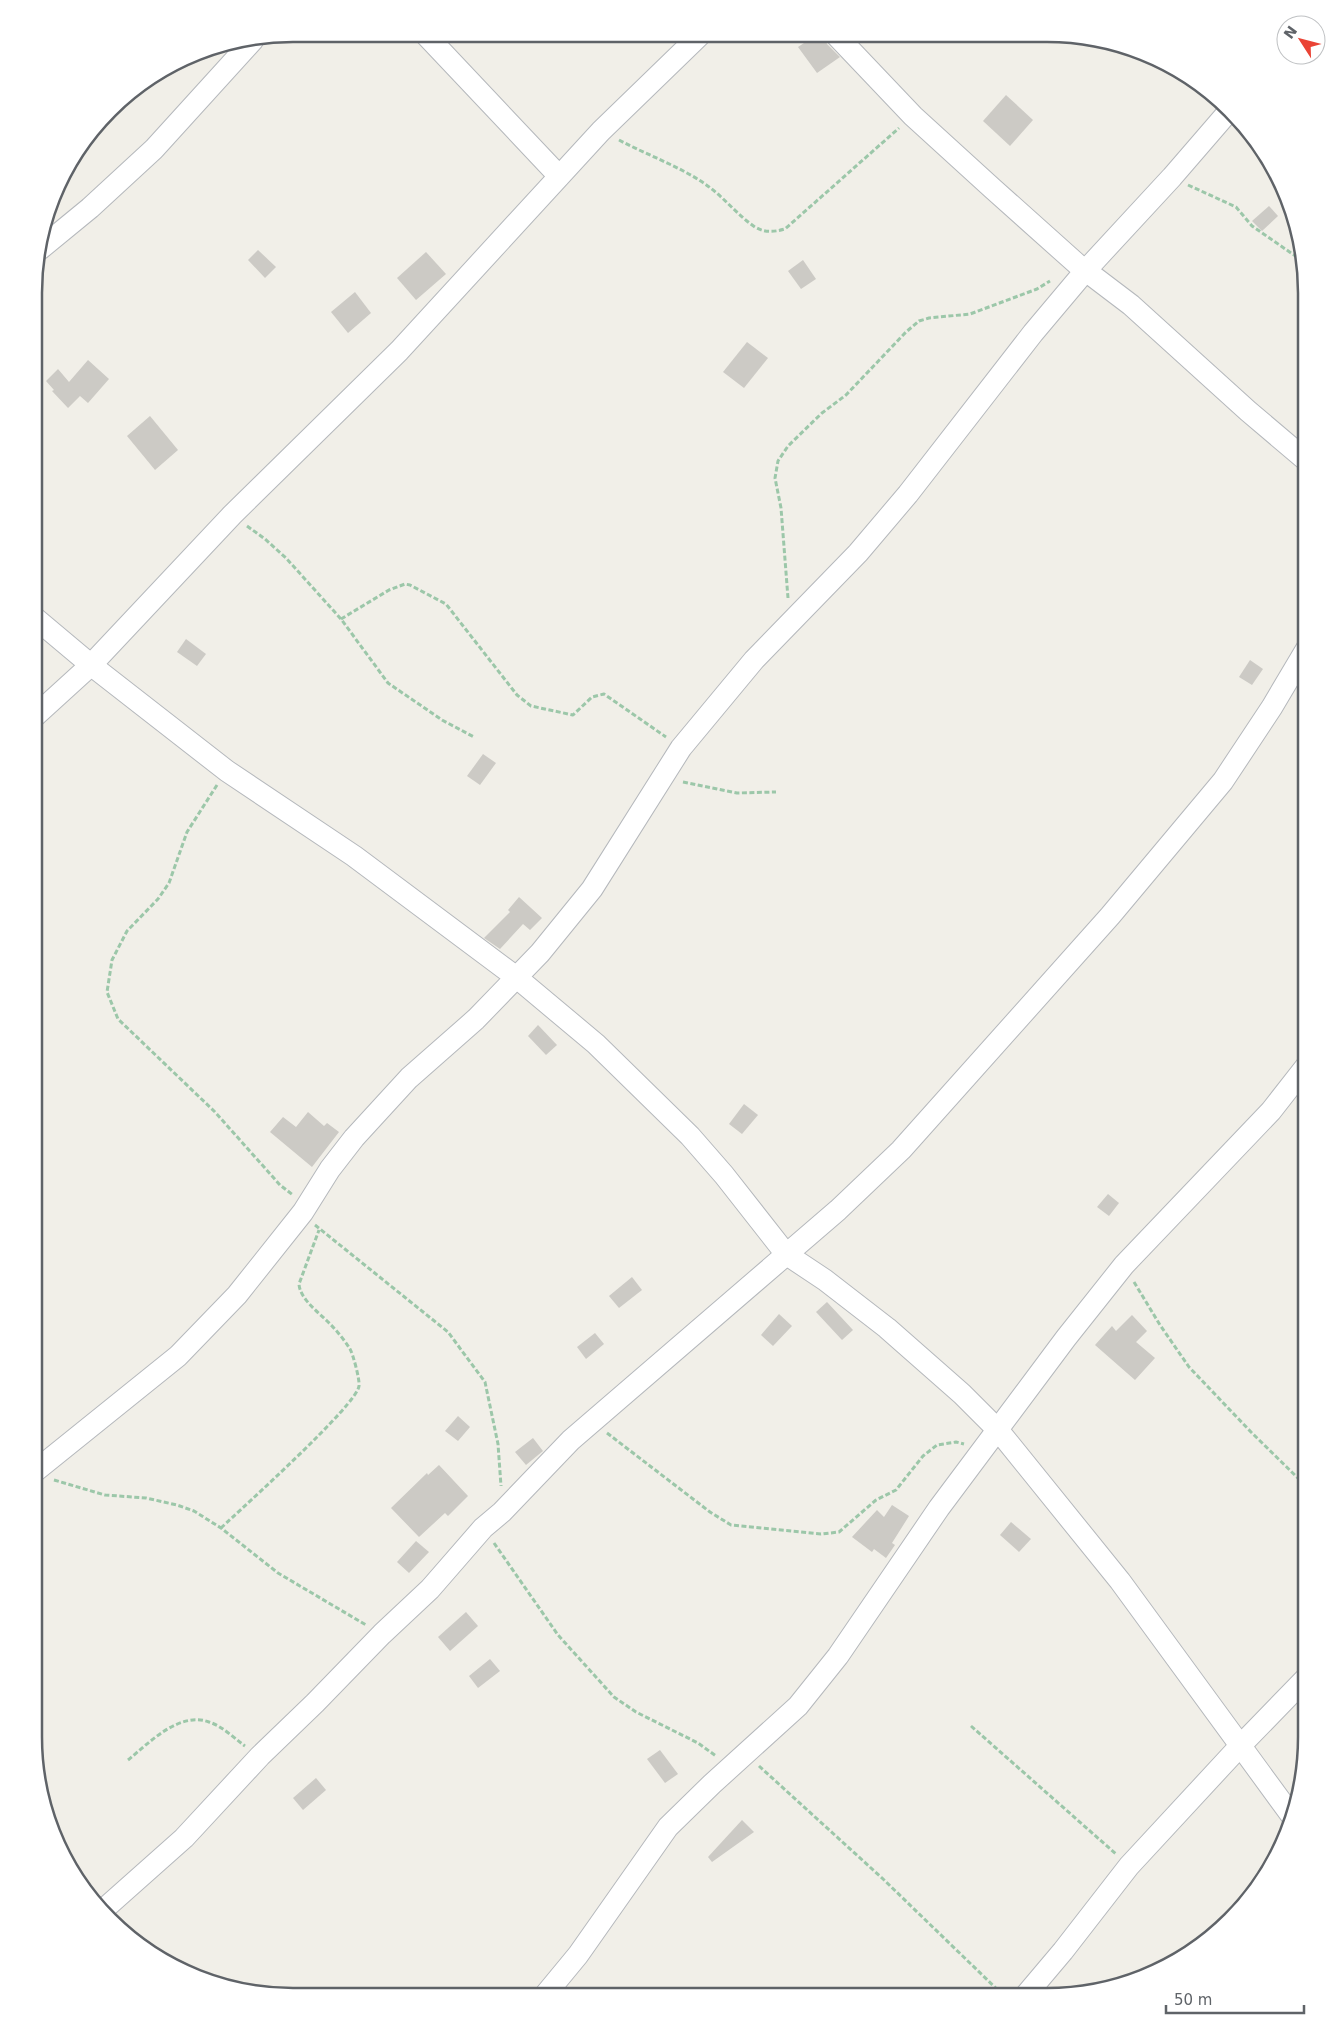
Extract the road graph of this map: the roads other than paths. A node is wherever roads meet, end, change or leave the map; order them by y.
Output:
1 (433, 42) edge
2 (693, 42) edge
3 (843, 42) edge
4 (247, 47) edge
5 (1225, 116) edge
6 (560, 176) junction
7 (48, 243) edge
8 (1082, 267) junction
9 (1298, 453) edge
10 (42, 623) edge
11 (1298, 663) edge
12 (91, 665) junction
13 (42, 710) edge
14 (516, 976) junction
15 (1298, 1077) edge
16 (786, 1254) junction
17 (998, 1430) junction
18 (43, 1476) edge
19 (1298, 1686) edge
20 (1241, 1745) junction
21 (1287, 1809) edge
22 (108, 1905) edge
23 (551, 1988) edge
24 (1032, 1988) edge

1 - 6 street
2 - 6 street
3 - 8 street
4 - 7 street
5 - 8 street
6 - 12 street
8 - 9 street
8 - 14 street
10 - 12 street
11 - 16 street
12 - 13 street
12 - 14 street
14 - 16 street
14 - 18 street
15 - 17 street
16 - 17 street
16 - 22 street
17 - 20 street
17 - 23 street
19 - 20 street
20 - 21 street
20 - 24 street

